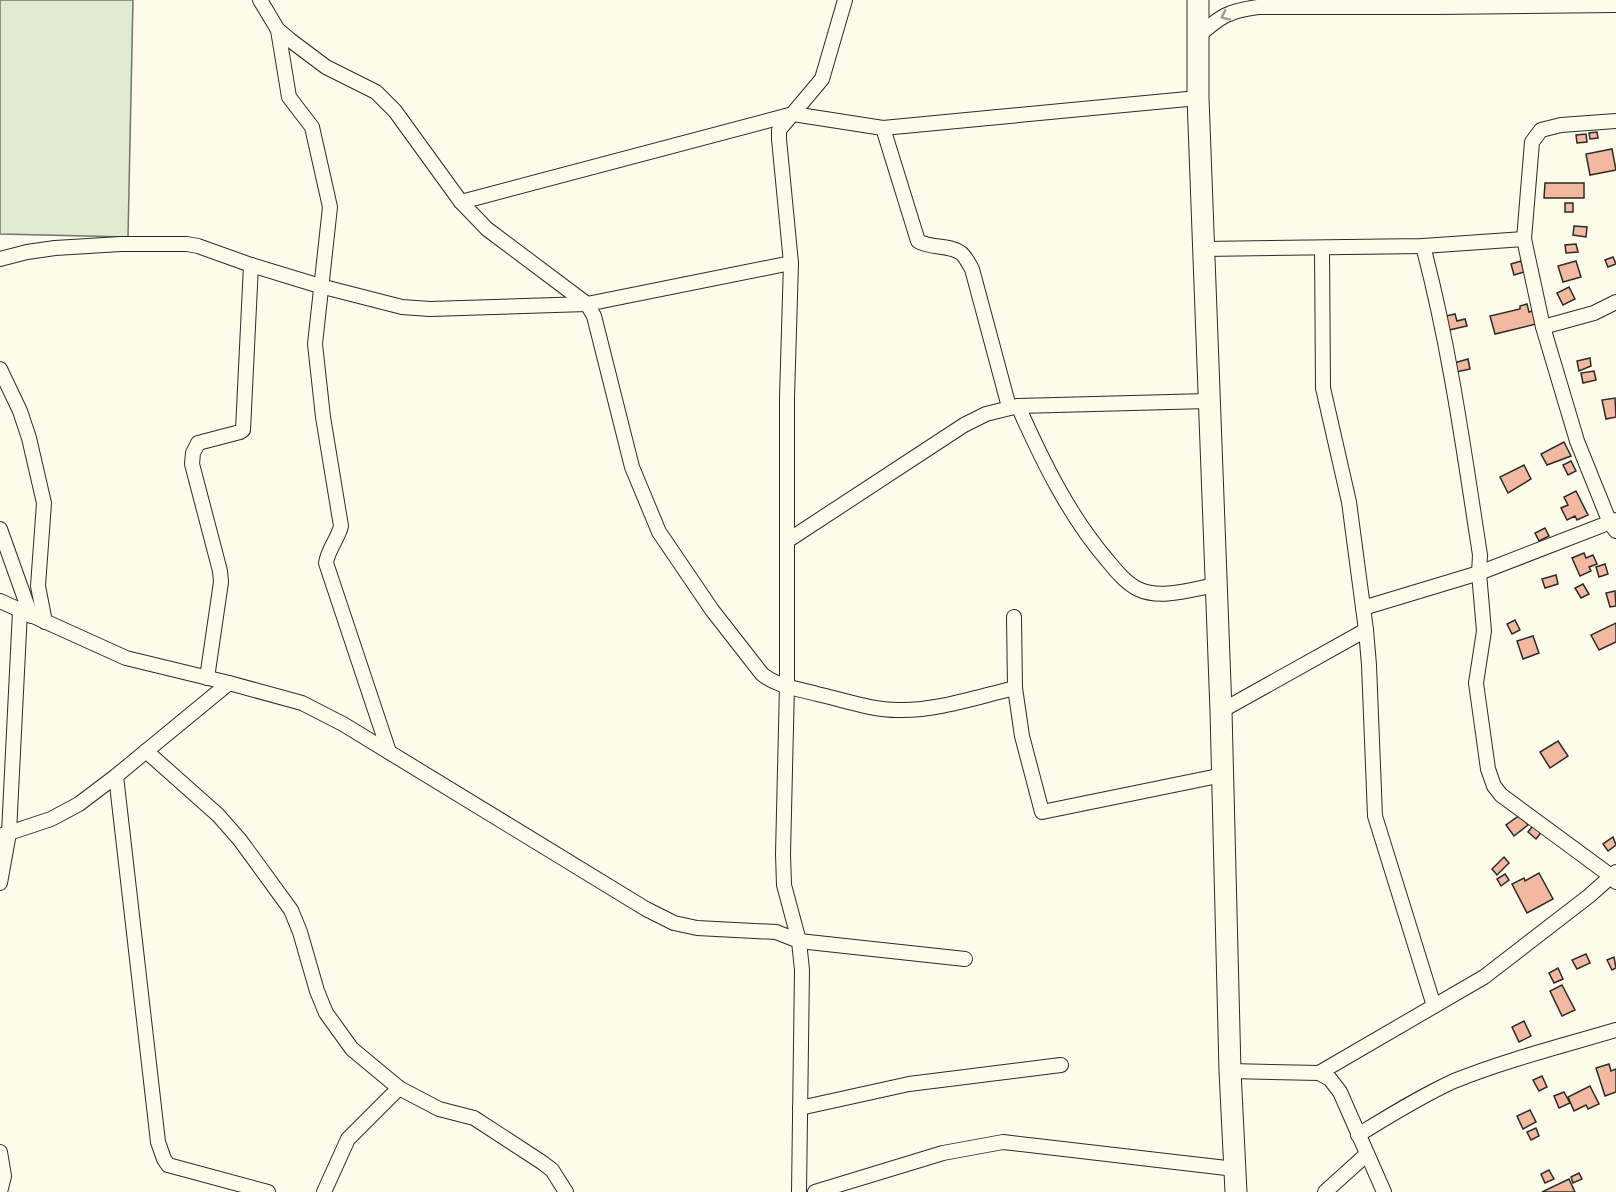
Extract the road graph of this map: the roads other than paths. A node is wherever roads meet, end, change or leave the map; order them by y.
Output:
1 (260, 0) edge
2 (845, 0) edge
3 (1198, 0) edge
4 (1243, 0) edge
5 (1437, 4) edge
6 (1616, 4) edge
7 (1258, 7) junction
8 (278, 30) junction
9 (1198, 36) junction
10 (1198, 98) junction
11 (793, 114) junction
12 (1616, 121) edge
13 (883, 128) junction
14 (461, 202) junction
15 (1524, 239) junction
16 (1423, 246) junction
17 (1322, 248) junction
18 (1203, 249) junction
19 (0, 259) edge
20 (791, 263) junction
21 (250, 265) junction
22 (320, 286) junction
23 (1616, 302) edge
24 (587, 304) junction
25 (1543, 327) junction
26 (0, 369) edge
27 (1208, 401) junction
28 (1013, 406) junction
29 (1614, 525) edge
30 (0, 529) edge
31 (787, 541) junction
32 (1479, 573) junction
33 (1216, 585) junction
34 (0, 601) edge
35 (1363, 608) junction
36 (26, 614) junction
37 (1014, 617) dead end
38 (45, 622) junction
39 (1366, 630) junction
40 (207, 678) junction
41 (229, 683) junction
42 (787, 685) junction
43 (1015, 688) junction
44 (1221, 711) junction
45 (146, 751) junction
46 (389, 752) junction
47 (1223, 775) junction
48 (116, 776) junction
49 (4, 834) edge
50 (1614, 877) edge
51 (0, 882) edge
52 (799, 941) junction
53 (964, 959) dead end
54 (1434, 1006) junction
55 (1616, 1030) edge
56 (1061, 1065) dead end
57 (1230, 1071) junction
58 (1319, 1073) junction
59 (399, 1088) junction
60 (800, 1108) junction
61 (1358, 1135) junction
62 (0, 1152) edge
63 (1367, 1154) junction
64 (1235, 1169) junction
65 (0, 1192) edge
66 (268, 1192) edge
67 (324, 1192) edge
68 (566, 1192) edge
69 (799, 1192) edge
70 (815, 1192) edge
71 (1236, 1192) edge
72 (1325, 1192) edge
73 (1384, 1192) edge

1 - 8 street
2 - 11 street
3 - 9 main road
4 - 7 street
5 - 6 street
5 - 7 street
7 -> 9 street
8 - 14 street
8 - 22 street
9 - 10 main road
10 - 13 street
10 - 18 main road
11 - 13 street
11 - 14 street
11 - 20 street
12 - 15 street
13 - 28 street
14 - 24 street
15 - 16 street
15 - 25 street
16 - 17 street
16 - 32 street
17 - 18 street
17 - 35 street
18 - 27 main road
19 - 21 street
20 - 24 street
20 - 31 street
21 - 22 street
21 - 40 street
22 - 24 street
22 - 46 street
23 - 25 street
24 - 42 street
25 - 29 street
26 - 38 street
27 - 28 street
27 - 33 main road
28 - 31 street
28 - 33 street
29 - 32 street
30 - 36 street
31 - 42 street
32 - 35 street
32 - 50 street
33 - 44 main road
34 - 36 street
35 - 39 street
36 - 38 street
36 - 49 street
37 - 43 street
38 - 40 street
39 - 44 street
39 - 54 street
40 - 41 street
41 - 45 street
41 - 46 street
42 - 43 street
42 - 52 street
43 - 47 street
44 - 47 main road
45 - 48 street
45 - 59 street
46 - 52 street
47 - 57 main road
48 - 49 street
48 - 66 street
49 - 51 street
50 - 54 street
52 - 53 street
52 - 60 street
54 - 58 street
55 - 61 street
56 - 60 street
57 - 58 street
57 - 64 main road
58 - 61 street
59 - 67 street
59 - 68 street
60 - 69 street
61 - 63 street
62 - 65 street
63 - 72 street
63 - 73 street
64 - 70 street
64 - 71 main road

